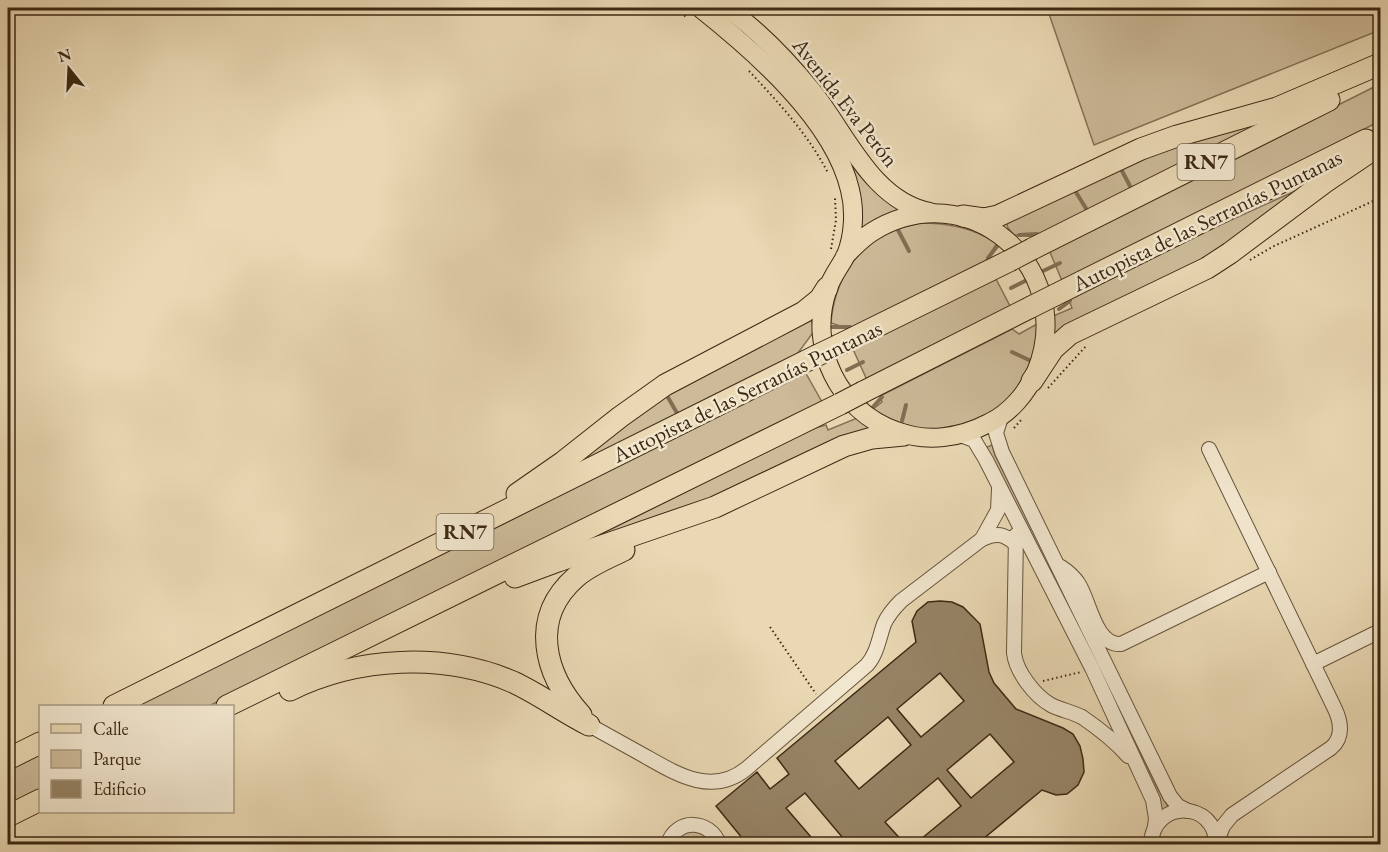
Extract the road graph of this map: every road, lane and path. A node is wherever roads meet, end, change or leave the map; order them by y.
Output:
1 (673, 8) edge
2 (727, 8) edge
3 (696, 14) edge
4 (1380, 64) edge
5 (747, 69) dead end
6 (1380, 75) edge
7 (1380, 133) edge
8 (1380, 145) edge
9 (829, 176) dead end
10 (834, 190) dead end
11 (1380, 198) edge
12 (935, 213) junction
13 (963, 216) junction
14 (837, 256) junction
15 (1245, 263) dead end
16 (827, 288) junction
17 (1094, 341) dead end
18 (1039, 386) junction
19 (1022, 419) dead end
20 (1007, 423) junction
21 (904, 435) junction
22 (960, 435) junction
23 (1209, 449) dead end
24 (999, 488) junction
25 (688, 518) junction
26 (1016, 520) junction
27 (982, 539) junction
28 (1016, 544) junction
29 (1055, 562) junction
30 (1269, 572) junction
31 (298, 616) junction
32 (770, 627) dead end
33 (1380, 631) edge
34 (335, 652) junction
35 (1313, 664) junction
36 (1081, 672) dead end
37 (1037, 683) dead end
38 (822, 703) junction
39 (116, 705) edge
40 (229, 705) edge
41 (234, 717) edge
42 (589, 725) junction
43 (39, 744) edge
44 (8, 759) edge
45 (1138, 768) junction
46 (39, 800) edge
47 (1251, 800) junction
48 (39, 805) edge
49 (1192, 812) junction
50 (8, 816) edge
51 (1151, 838) edge
52 (719, 842) edge
53 (668, 844) edge
54 (1216, 844) edge

1 - 3 path
2 - 12 main road, Avenida Eva Perón
3 - 14 main road, Avenida Eva Perón
4 - 13 highway
5 - 9 path
6 - 31 highway, Autopista de las Serranías Puntanas / RN7, bridge
7 - 34 highway, Autopista de las Serranías Puntanas / RN7, bridge
8 - 18 highway
10 - 14 path
11 - 15 path
12 - 13 main road
12 - 14 main road
13 - 18 main road
14 - 16 main road
16 - 21 main road
16 - 31 highway
17 - 18 path
18 - 20 main road
19 - 20 path
20 - 22 main road
20 - 29 street
21 - 22 main road
21 - 25 highway
22 - 24 street
23 - 30 street
24 - 26 street
24 - 27 street
25 - 34 highway
25 - 42 highway
26 - 28 street
26 - 45 street
27 - 28 street
27 - 38 street
28 - 45 street
29 - 30 street
29 - 49 street
30 - 35 street
31 - 39 highway, Autopista de las Serranías Puntanas / RN7
32 - 38 path
33 - 35 street
34 - 40 highway, Autopista de las Serranías Puntanas / RN7
35 - 47 street
36 - 37 path
38 - 42 street
41 - 42 highway
43 - 44 highway
45 - 51 street
46 - 50 highway
47 - 49 street
47 - 54 street
48 - 50 highway
49 - 51 street
49 - 54 street
52 - 53 street

